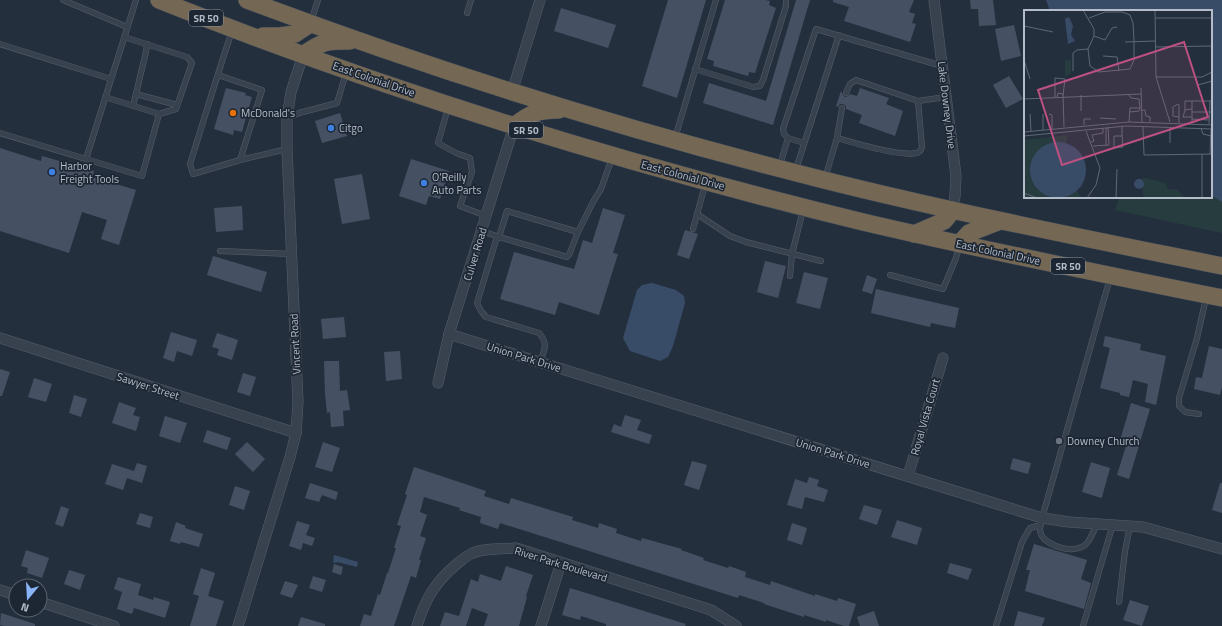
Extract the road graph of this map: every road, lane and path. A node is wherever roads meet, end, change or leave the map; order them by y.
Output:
1 (62, 0) edge
2 (136, 0) edge
3 (159, 0) edge
4 (247, 0) edge
5 (318, 0) edge
6 (471, 0) edge
7 (540, 0) edge
8 (716, 0) edge
9 (786, 0) edge
10 (934, 0) edge
11 (467, 13) dead end
12 (310, 24) junction
13 (127, 27) junction
14 (233, 28) junction
15 (839, 35) junction
16 (252, 36) junction
17 (124, 37) junction
18 (362, 41) junction
19 (0, 44) edge
20 (147, 44) junction
21 (303, 55) junction
22 (942, 66) junction
23 (695, 69) junction
24 (347, 70) junction
25 (218, 75) junction
26 (111, 79) junction
27 (512, 92) junction
28 (846, 93) dead end
29 (136, 94) junction
30 (105, 97) junction
31 (946, 97) junction
32 (918, 101) junction
33 (449, 105) junction
34 (133, 106) junction
35 (177, 106) junction
36 (842, 108) dead end
37 (569, 109) junction
38 (159, 114) junction
39 (287, 118) junction
40 (514, 126) junction
41 (0, 133) edge
42 (788, 138) junction
43 (837, 138) junction
44 (674, 141) junction
45 (804, 143) junction
46 (287, 149) junction
47 (613, 156) junction
48 (86, 159) junction
49 (240, 160) junction
50 (787, 171) junction
51 (824, 180) junction
52 (706, 182) junction
53 (804, 207) junction
54 (953, 210) junction
55 (697, 214) junction
56 (486, 216) junction
57 (1000, 221) junction
58 (693, 229) dead end
59 (482, 231) junction
60 (578, 232) junction
61 (914, 234) junction
62 (499, 237) junction
63 (959, 244) junction
64 (220, 251) dead end
65 (291, 254) junction
66 (792, 254) junction
67 (821, 261) dead end
68 (1222, 266) edge
69 (890, 275) dead end
70 (790, 276) dead end
71 (1111, 276) junction
72 (1214, 297) edge
73 (449, 334) junction
74 (0, 338) edge
75 (943, 358) dead end
76 (540, 363) junction
77 (438, 383) dead end
78 (1199, 414) dead end
79 (296, 433) junction
80 (908, 476) junction
81 (1041, 521) junction
82 (1097, 524) junction
83 (1113, 524) junction
84 (1130, 526) junction
85 (1222, 549) edge
86 (561, 563) junction
87 (1119, 602) dead end
88 (48, 605) edge
89 (114, 626) edge
90 (238, 626) edge
91 (417, 626) edge
92 (541, 626) edge
93 (736, 626) edge
94 (996, 626) edge
95 (1083, 626) edge

1 - 13 lane
2 - 13 lane
3 - 14 highway, East Colonial Drive / SR 50
4 - 12 highway
5 - 12 lane
6 - 11 lane
7 - 27 street
8 - 23 lane
9 - 23 lane
10 - 22 street, Lake Downey Drive
12 - 16 highway
12 - 18 highway
13 - 17 lane
14 - 16 highway, East Colonial Drive / SR 50
14 - 25 lane
15 - 22 lane
15 - 42 lane
15 - 45 lane
16 - 21 highway, East Colonial Drive / SR 50
17 - 20 lane
17 - 26 lane
18 - 21 highway
18 - 27 highway
19 - 26 lane
20 - 29 lane
20 - 35 lane
21 - 24 highway, East Colonial Drive / SR 50
21 - 39 street, Vincent Road
22 - 31 street, Lake Downey Drive
23 - 44 lane
24 - 33 highway, East Colonial Drive / SR 50
24 - 39 lane
25 - 49 lane
25 - 49 lane
26 - 30 lane
27 - 37 highway
28 - 32 lane
29 - 34 lane
29 - 35 lane
30 - 34 lane
30 - 48 lane
31 - 32 lane
31 - 54 street, Lake Downey Drive
32 - 43 lane
33 - 40 highway, East Colonial Drive / SR 50
33 - 56 lane
34 - 38 lane
35 - 38 lane
36 - 43 lane
37 - 40 highway
37 - 44 highway
38 - 48 lane
39 - 46 street, Vincent Road
40 - 47 highway, East Colonial Drive / SR 50
40 - 56 street, Culver Road
41 - 48 lane
42 - 45 lane
42 - 50 lane
43 - 51 lane
44 - 50 highway
45 - 50 lane
46 - 49 lane
46 - 65 street, Vincent Road
47 - 52 highway, East Colonial Drive / SR 50
47 - 60 lane
50 - 51 highway
51 - 54 highway
52 - 53 highway, East Colonial Drive / SR 50
52 - 55 lane
53 - 61 highway, East Colonial Drive / SR 50
53 - 66 lane
54 - 57 highway
54 - 61 highway
55 - 58 lane
55 - 66 lane
56 - 59 street, Culver Road
57 - 63 highway
57 - 68 highway
59 - 62 lane
59 - 73 street, Culver Road
60 - 62 lane
60 - 62 lane
61 - 63 highway, East Colonial Drive / SR 50
62 - 76 lane
63 - 69 lane
63 - 71 highway, East Colonial Drive / SR 50
64 - 65 lane
65 - 79 street, Vincent Road
66 - 67 lane
66 - 70 lane
71 - 72 highway, East Colonial Drive / SR 50
71 - 81 lane
72 - 78 lane
73 - 76 street, Union Park Drive
73 - 77 street, Culver Road
74 - 79 street, Sawyer Street
75 - 80 street, Royal Vista Court
76 - 80 street, Union Park Drive
79 - 90 street, Vincent Road
80 - 81 street, Union Park Drive
81 - 82 street, Union Park Drive
81 - 82 lane
81 - 94 lane
82 - 83 street, Union Park Drive
83 - 84 street, Union Park Drive
83 - 95 lane
84 - 85 street, Union Park Drive
84 - 87 lane
86 - 91 street, River Park Boulevard
86 - 92 street
86 - 93 street, River Park Boulevard
88 - 89 street

